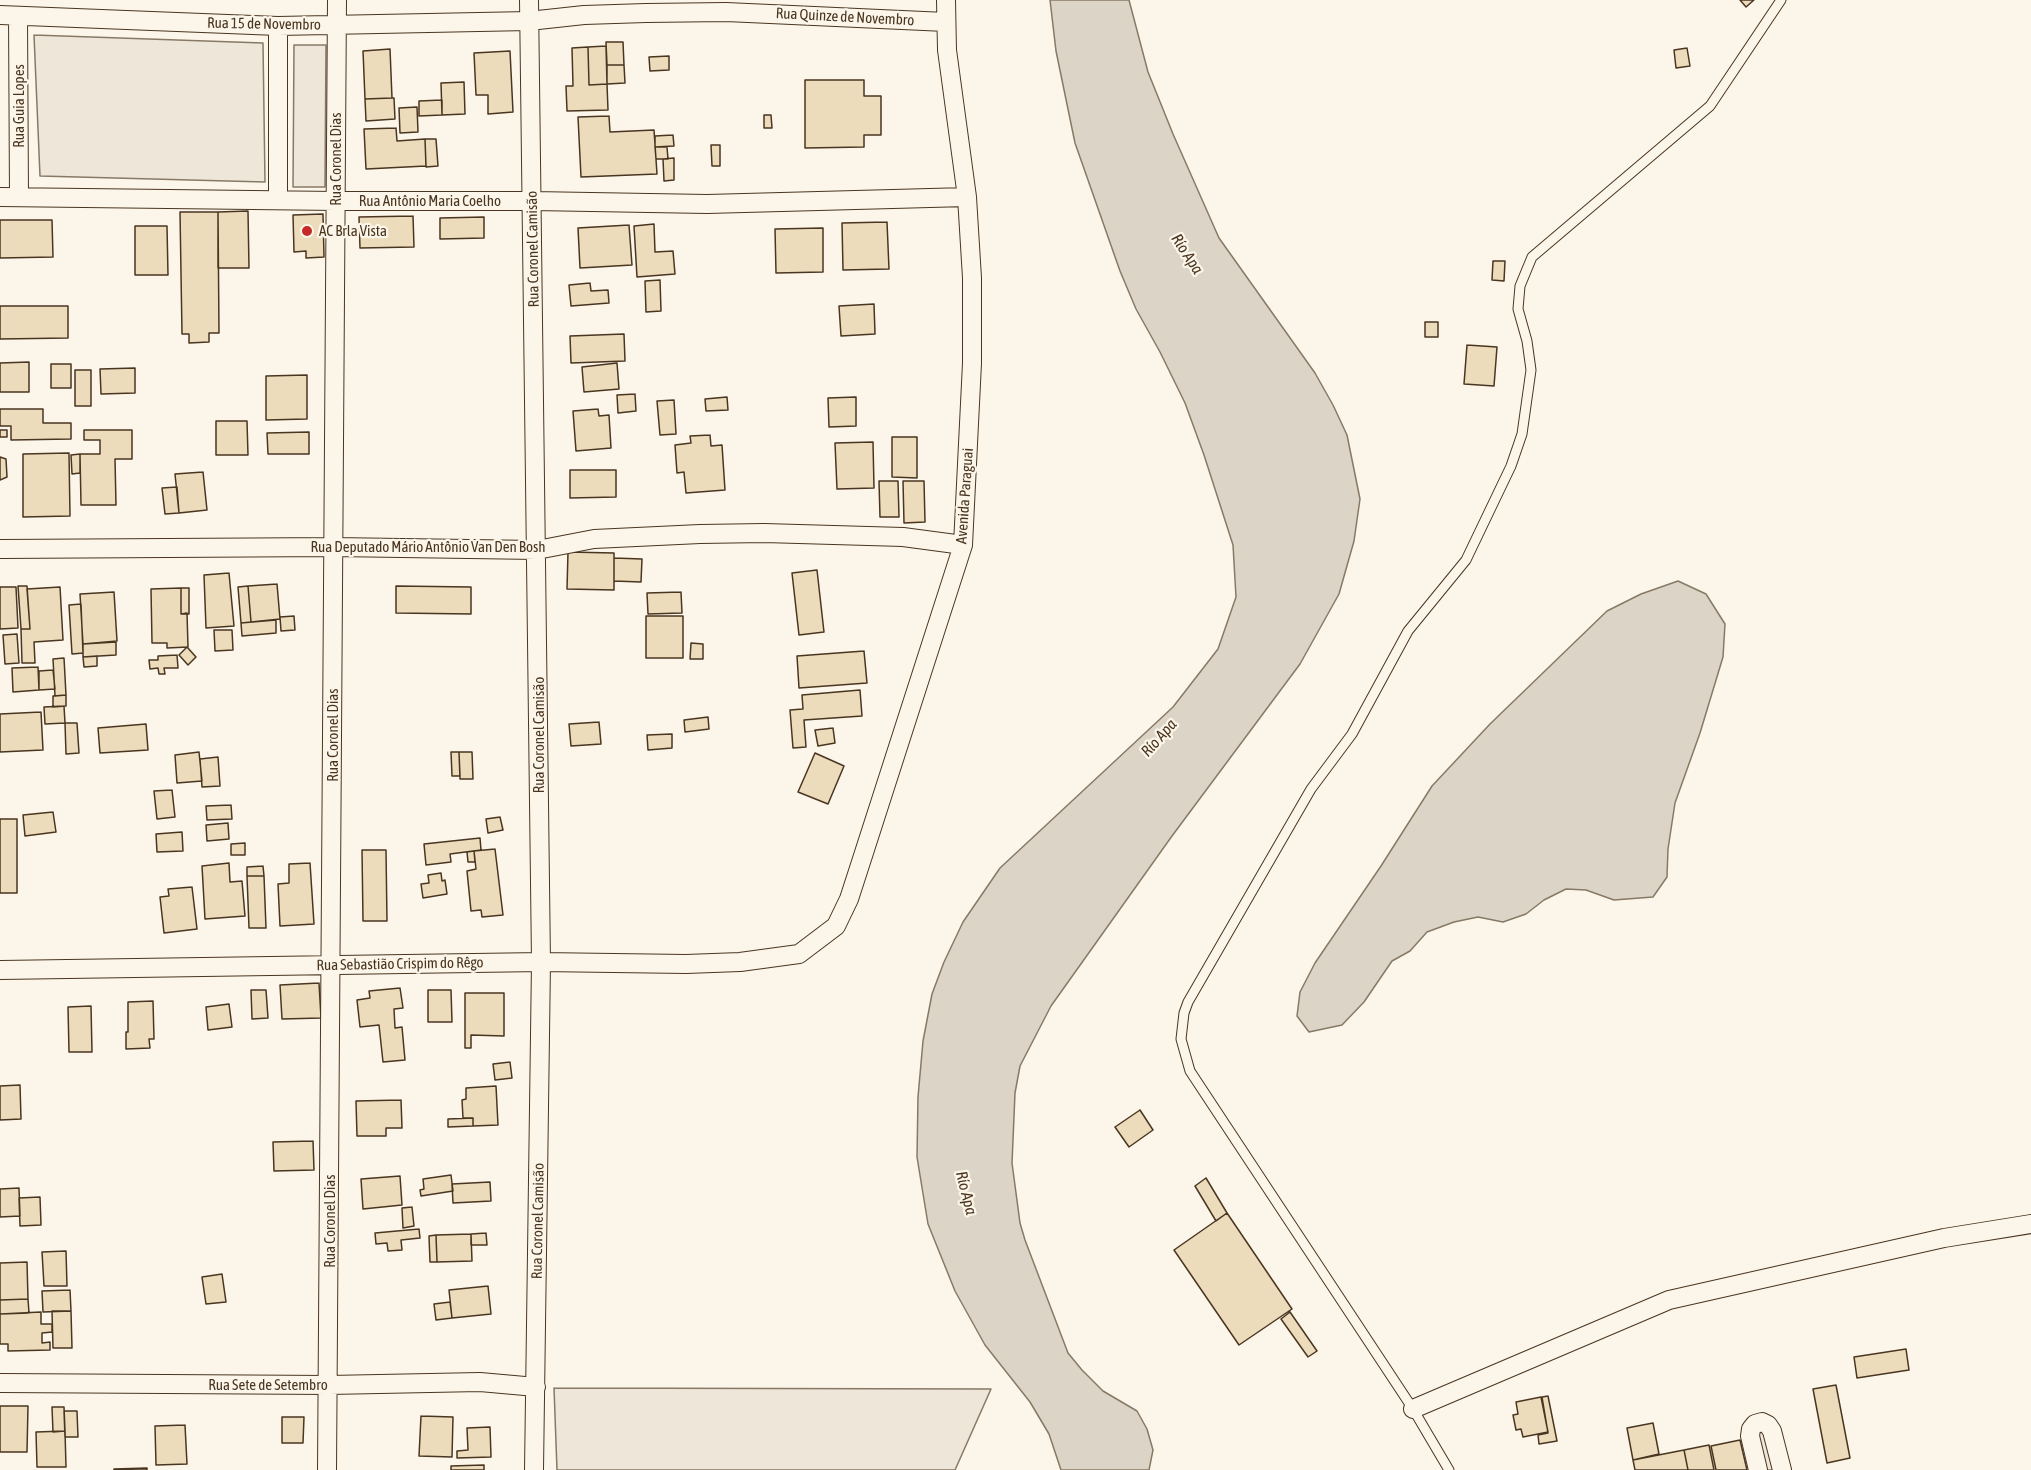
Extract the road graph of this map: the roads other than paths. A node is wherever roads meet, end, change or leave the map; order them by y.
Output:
1 (337, 0) edge
2 (529, 0) edge
3 (946, 0) edge
4 (1781, 0) edge
5 (9, 15) edge
6 (529, 21) junction
7 (946, 22) junction
8 (278, 26) junction
9 (337, 26) junction
10 (0, 196) edge
11 (19, 197) junction
12 (967, 197) junction
13 (278, 199) junction
14 (336, 201) junction
15 (533, 201) junction
16 (963, 545) junction
17 (334, 547) junction
18 (0, 549) edge
19 (537, 550) junction
20 (799, 954) joint
21 (541, 962) junction
22 (331, 965) junction
23 (0, 970) edge
24 (2031, 1224) edge
25 (0, 1383) edge
26 (329, 1385) junction
27 (536, 1387) junction
28 (1413, 1409) junction
29 (327, 1470) edge
30 (534, 1470) edge
31 (1449, 1470) edge
32 (1758, 1470) edge
33 (1782, 1470) edge

1 - 9 street, Rua Coronel Dias
2 - 6 street, Rua Coronel Camisão
3 - 7 street, Avenida Paraguai
4 - 28 lane
5 - 8 street, Rua 15 de Novembro
5 - 11 street, Rua Guia Lopes
6 - 7 street, Rua Quinze de Novembro
6 - 9 street, Rua 15 de Novembro
6 - 15 street, Rua Coronel Camisão
7 - 12 street, Avenida Paraguai
8 - 9 street, Rua 15 de Novembro
8 - 13 street
9 - 14 street, Rua Coronel Dias
10 - 11 street, Rua Antônio Maria Coelho
11 - 13 street, Rua Antônio Maria Coelho
12 - 15 street, Rua Antônio Maria Coelho
12 - 16 street, Avenida Paraguai
13 - 14 street, Rua Antônio Maria Coelho
14 - 15 street, Rua Antônio Maria Coelho
14 - 17 street, Rua Coronel Dias
15 - 19 street, Rua Coronel Camisão
16 - 19 street, Rua Deputado Mário Antônio Van Den Bosh
16 - 20 street, Avenida Paraguai
17 - 18 street, Rua Deputado Mário Antônio Van Den Bosh
17 - 19 street, Rua Deputado Mário Antônio Van Den Bosh
17 - 22 street, Rua Coronel Dias
19 - 21 street, Rua Coronel Camisão
20 - 21 street, Rua Sebastião Crispim do Rêgo
21 - 22 street, Rua Sebastião Crispim do Rêgo
21 - 27 street, Rua Coronel Camisão
22 - 23 street, Rua Sebastião Crispim do Rêgo
22 - 26 street, Rua Coronel Dias
24 - 28 street
25 - 26 street, Rua Sete de Setembro
26 - 27 street, Rua Sete de Setembro
26 - 29 street, Rua Coronel Dias
27 - 30 street, Rua Coronel Camisão
28 - 31 lane
32 - 33 street

